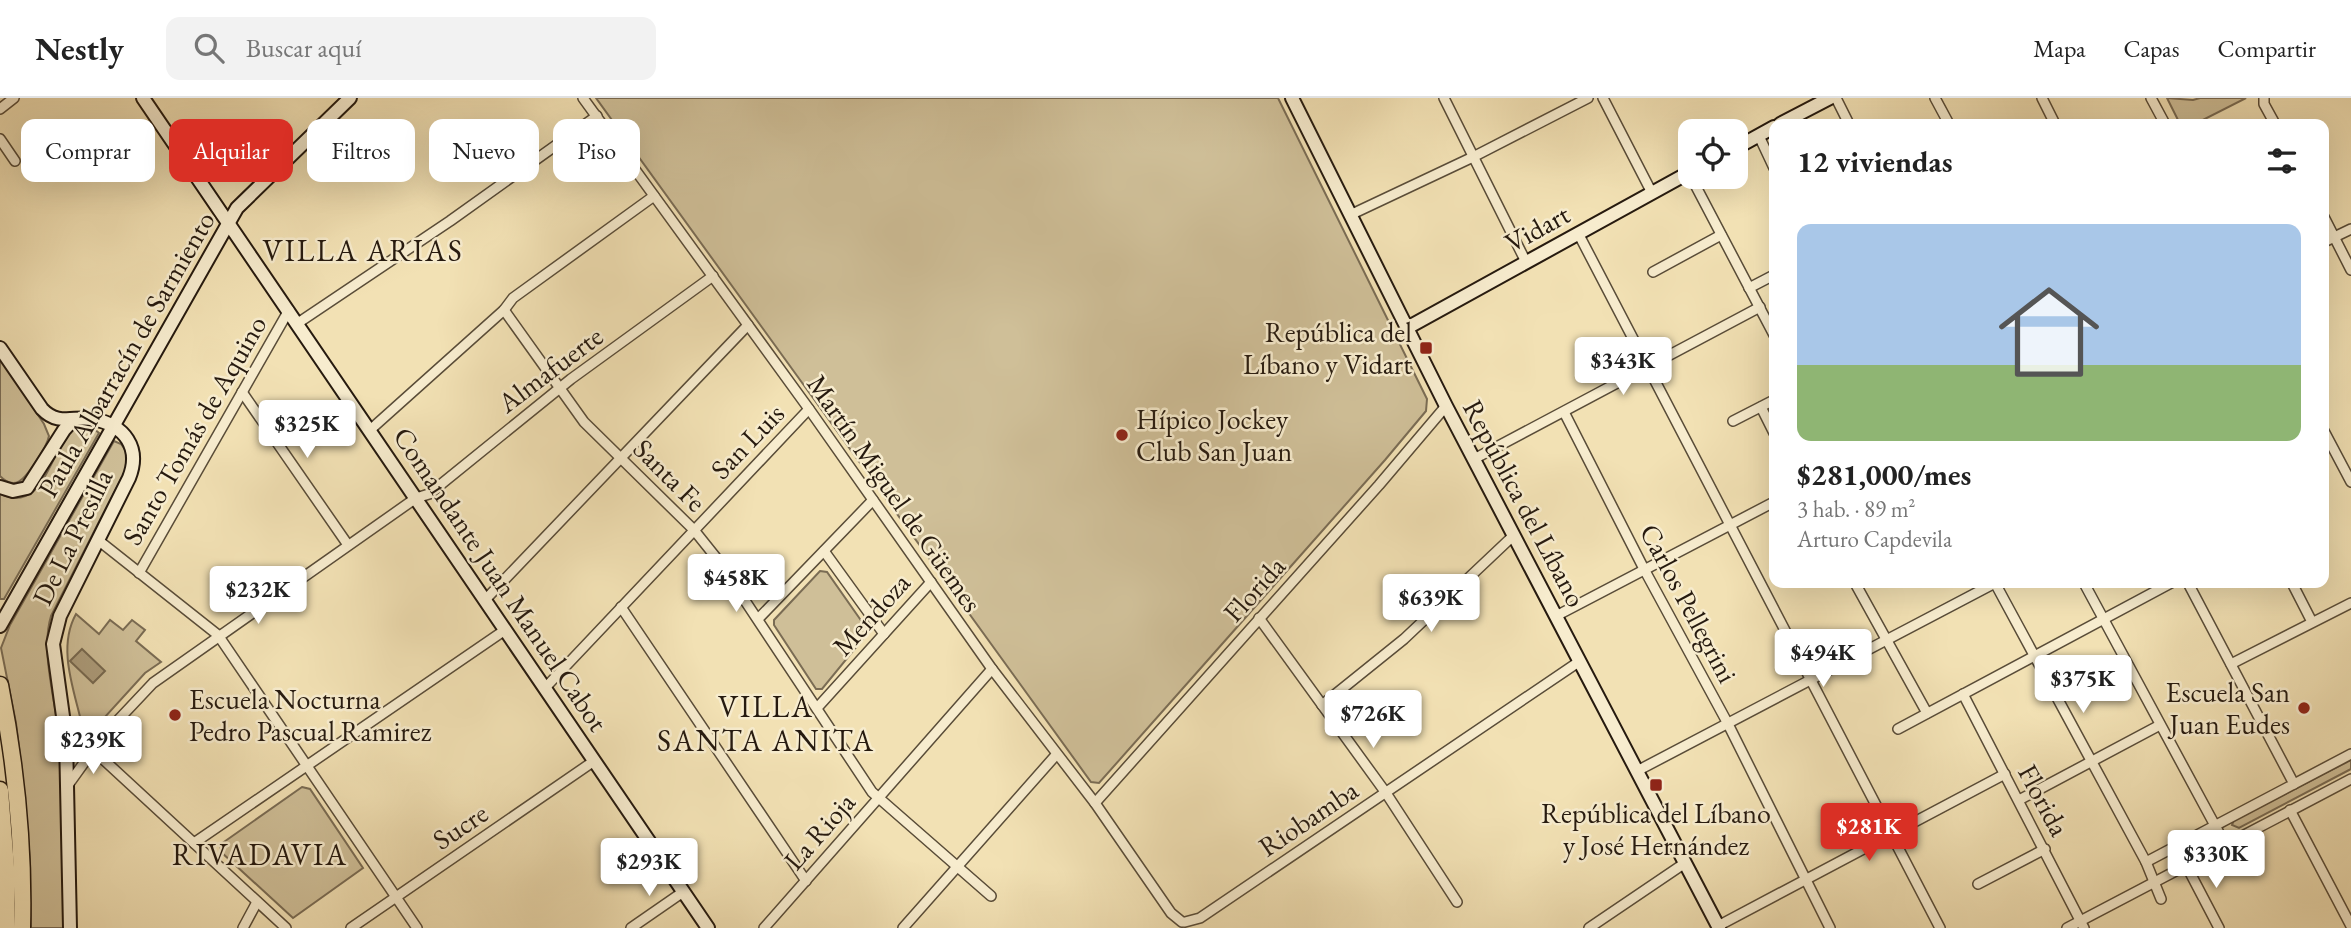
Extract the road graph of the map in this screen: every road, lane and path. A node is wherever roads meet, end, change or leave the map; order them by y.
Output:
1 (13, 98) edge
2 (143, 98) edge
3 (350, 98) edge
4 (583, 98) edge
5 (1292, 98) edge
6 (1444, 98) edge
7 (1588, 98) edge
8 (1603, 98) edge
9 (1830, 98) edge
10 (1836, 98) edge
11 (1935, 98) edge
12 (2042, 98) edge
13 (2151, 98) edge
14 (2264, 98) edge
15 (1810, 102) edge
16 (0, 109) edge
17 (597, 116) junction
18 (1787, 119) edge
19 (1846, 119) edge
20 (1946, 119) edge
21 (2052, 119) edge
22 (2162, 119) edge
23 (2272, 119) edge
24 (1769, 130) edge
25 (1759, 136) junction
26 (0, 139) edge
27 (1748, 142) edge
28 (1473, 157) junction
29 (1769, 157) edge
30 (15, 161) dead end
31 (1678, 181) edge
32 (1697, 189) edge
33 (1652, 193) junction
34 (654, 196) junction
35 (1350, 215) junction
36 (228, 224) junction
37 (2329, 227) edge
38 (2351, 229) edge
39 (1578, 233) junction
40 (1721, 235) junction
41 (2334, 237) junction
42 (2329, 240) edge
43 (1526, 262) junction
44 (2351, 270) edge
45 (1653, 272) dead end
46 (713, 276) junction
47 (1769, 278) edge
48 (1749, 289) junction
49 (1760, 307) junction
50 (289, 310) junction
51 (503, 310) junction
52 (298, 323) junction
53 (748, 325) junction
54 (1769, 325) edge
55 (1407, 328) junction
56 (0, 348) edge
57 (1648, 367) junction
58 (559, 388) junction
59 (242, 392) junction
60 (1769, 403) edge
61 (1446, 406) junction
62 (1761, 407) junction
63 (809, 409) junction
64 (1563, 412) junction
65 (74, 420) junction
66 (1733, 421) dead end
67 (1769, 423) edge
68 (113, 427) junction
69 (370, 430) junction
70 (2329, 440) edge
71 (621, 458) junction
72 (1474, 459) junction
73 (2351, 482) edge
74 (0, 487) edge
75 (416, 498) junction
76 (873, 500) junction
77 (1769, 505) edge
78 (1730, 525) junction
79 (694, 530) junction
80 (1514, 535) junction
81 (98, 540) junction
82 (348, 545) junction
83 (824, 551) junction
84 (1644, 569) junction
85 (139, 573) junction
86 (931, 582) junction
87 (1859, 588) edge
88 (1985, 588) edge
89 (1998, 588) edge
90 (2087, 588) edge
91 (2161, 588) edge
92 (2192, 588) edge
93 (2295, 588) edge
94 (485, 600) junction
95 (2351, 603) edge
96 (621, 607) junction
97 (1556, 616) junction
98 (1259, 618) junction
99 (2103, 618) junction
100 (758, 620) junction
101 (2312, 622) junction
102 (0, 626) edge
103 (505, 630) junction
104 (884, 634) junction
105 (218, 635) junction
106 (1886, 639) junction
107 (2034, 654) junction
108 (1580, 662) junction
109 (2231, 664) junction
110 (992, 670) junction
111 (1809, 680) junction
112 (0, 685) edge
113 (545, 688) junction
114 (1963, 694) junction
115 (1322, 705) junction
116 (817, 708) junction
117 (1927, 713) junction
118 (1727, 722) junction
119 (66, 724) junction
120 (2160, 725) junction
121 (1898, 729) dead end
122 (93, 750) junction
123 (2351, 754) edge
124 (1056, 755) junction
125 (594, 761) junction
126 (2091, 762) junction
127 (307, 766) junction
128 (1637, 771) junction
129 (2005, 774) junction
130 (2351, 779) edge
131 (2294, 784) junction
132 (68, 785) junction
133 (0, 790) edge
134 (1386, 793) junction
135 (879, 797) junction
136 (2019, 800) junction
137 (1095, 803) junction
138 (2290, 810) junction
139 (2216, 826) junction
140 (1891, 834) junction
141 (194, 843) junction
142 (2225, 845) junction
143 (2045, 849) junction
144 (2146, 862) junction
145 (1685, 863) junction
146 (2186, 865) junction
147 (957, 866) junction
148 (1805, 880) junction
149 (806, 881) junction
150 (2155, 881) junction
151 (1978, 884) dead end
152 (683, 892) junction
153 (991, 896) dead end
154 (396, 897) junction
155 (2161, 899) dead end
156 (257, 902) junction
157 (1457, 902) dead end
158 (2082, 924) edge
159 (1184, 926) edge
160 (2351, 926) edge
161 (1718, 927) edge
162 (6, 928) edge
163 (22, 928) edge
164 (70, 928) edge
165 (243, 928) edge
166 (286, 928) edge
167 (352, 928) edge
168 (417, 928) edge
169 (631, 928) edge
170 (708, 928) edge
171 (764, 928) edge
172 (903, 928) edge
173 (1589, 928) edge
174 (1830, 928) edge
175 (1940, 928) edge
176 (2067, 928) edge
177 (2220, 928) edge

1 - 16 street
2 - 36 main road, Comandante Juan Manuel Cabot
3 - 36 main road, Paula Albarracín de Sarmiento
4 - 17 street, Martín Miguel de Güemes
5 - 35 main road, República del Líbano
6 - 28 street
7 - 28 street
8 - 33 street
9 - 15 main road
10 - 19 street
11 - 20 street
12 - 21 street
13 - 22 street
14 - 23 street
15 - 18 main road
17 - 34 street, Martín Miguel de Güemes
17 - 52 street
24 - 25 main road
25 - 27 main road
25 - 29 street
26 - 30 street
28 - 35 street
28 - 43 street
31 - 33 main road, Vidart
32 - 40 street
33 - 39 main road, Vidart
34 - 46 street, Martín Miguel de Güemes
34 - 51 street
35 - 55 main road, República del Líbano
36 - 50 main road, Comandante Juan Manuel Cabot
36 - 68 main road, Paula Albarracín de Sarmiento
37 - 41 street
38 - 41 street
39 - 43 main road, Vidart
39 - 57 street
40 - 45 street
40 - 48 street
41 - 42 street
41 - 44 street
43 - 55 main road, Vidart
46 - 53 street, Martín Miguel de Güemes
46 - 58 street, Almafuerte
47 - 48 street
48 - 49 street
49 - 54 street
49 - 57 street
50 - 52 main road, Comandante Juan Manuel Cabot
50 - 59 street, Santo Tomás de Aquino
51 - 58 street, Santa Fe
51 - 69 street
52 - 69 main road, Comandante Juan Manuel Cabot
53 - 63 street, Martín Miguel de Güemes
53 - 71 street
55 - 61 main road, República del Líbano
56 - 65 main road
57 - 64 street
57 - 78 street
58 - 71 street, Santa Fe
58 - 75 street, Almafuerte
59 - 82 street
59 - 85 street, Santo Tomás de Aquino
60 - 62 street
61 - 72 main road, República del Líbano
61 - 98 street, Florida
62 - 66 street
62 - 67 street
63 - 76 street, Martín Miguel de Güemes
63 - 79 street, San Luis
64 - 72 street
64 - 84 street, Carlos Pellegrini
65 - 68 main road
65 - 74 main road
68 - 81 main road, De La Presilla
68 - 102 main road, Paula Albarracín de Sarmiento
69 - 75 main road, Comandante Juan Manuel Cabot
70 - 73 street
71 - 79 street, Santa Fe
71 - 94 street
72 - 80 main road, República del Líbano
75 - 82 street, Almafuerte
75 - 94 main road, Comandante Juan Manuel Cabot
76 - 83 street
76 - 86 street, Martín Miguel de Güemes
77 - 78 street
78 - 84 street
78 - 111 street
79 - 96 street, San Luis
79 - 100 street, Santa Fe
80 - 97 main road, República del Líbano
80 - 115 street
81 - 85 street
81 - 119 main road, De La Presilla
82 - 105 street, Almafuerte
83 - 100 street
83 - 104 street
84 - 97 street
84 - 118 street, Carlos Pellegrini
85 - 105 street
86 - 104 street, Mendoza
86 - 110 street, Martín Miguel de Güemes
87 - 106 street
88 - 106 street
89 - 107 street
90 - 99 street
91 - 99 street
92 - 109 street
93 - 101 street
94 - 103 main road, Comandante Juan Manuel Cabot
95 - 101 street
96 - 113 street, San Luis
96 - 149 street
97 - 108 main road, República del Líbano
98 - 115 street
98 - 137 street, Florida
99 - 107 street
99 - 120 street
100 - 116 street, Santa Fe
101 - 109 street
103 - 113 main road, Comandante Juan Manuel Cabot
103 - 127 street
104 - 116 street, Mendoza
105 - 122 street, Almafuerte
105 - 127 street
106 - 111 street
106 - 117 street
107 - 114 street
107 - 126 street
108 - 128 main road, República del Líbano
108 - 134 street, Riobamba
109 - 131 street
110 - 124 street, Martín Miguel de Güemes
110 - 135 street, La Rioja
111 - 118 street
111 - 140 street
112 - 163 highway
113 - 125 main road, Comandante Juan Manuel Cabot
114 - 117 street
114 - 129 street, Florida
115 - 134 street
116 - 135 street, Santa Fe
117 - 121 street
118 - 128 street
118 - 148 street, Carlos Pellegrini
119 - 122 street
119 - 132 main road, De La Presilla
120 - 126 street
120 - 139 street
122 - 132 street, Almafuerte
122 - 141 street
123 - 131 street
124 - 137 street, Martín Miguel de Güemes
124 - 147 street
125 - 152 main road, Comandante Juan Manuel Cabot
125 - 154 street, Sucre
126 - 136 street
126 - 144 street
127 - 141 street
127 - 154 street
128 - 145 main road, República del Líbano
129 - 136 street, Florida
129 - 140 street
130 - 138 street
131 - 139 street
132 - 164 main road, De La Presilla
133 - 162 highway
134 - 157 street
134 - 159 street, Riobamba
135 - 147 street, Santa Fe
135 - 149 street, La Rioja
136 - 143 street, Florida
137 - 159 street, Martín Miguel de Güemes
138 - 142 street
138 - 160 street
139 - 142 street
139 - 144 street
140 - 148 street
140 - 175 street
141 - 156 street
142 - 146 street
143 - 151 street
143 - 158 street, Florida
144 - 150 street
145 - 161 main road, República del Líbano
145 - 173 street
146 - 150 street
146 - 177 street
147 - 153 street, Santa Fe
147 - 172 street
148 - 161 street
148 - 174 street, Carlos Pellegrini
149 - 171 street, La Rioja
150 - 155 street
150 - 158 street
152 - 169 street
152 - 170 main road, Comandante Juan Manuel Cabot
154 - 167 street, Sucre
154 - 168 street
156 - 165 street
156 - 166 street
158 - 176 street

